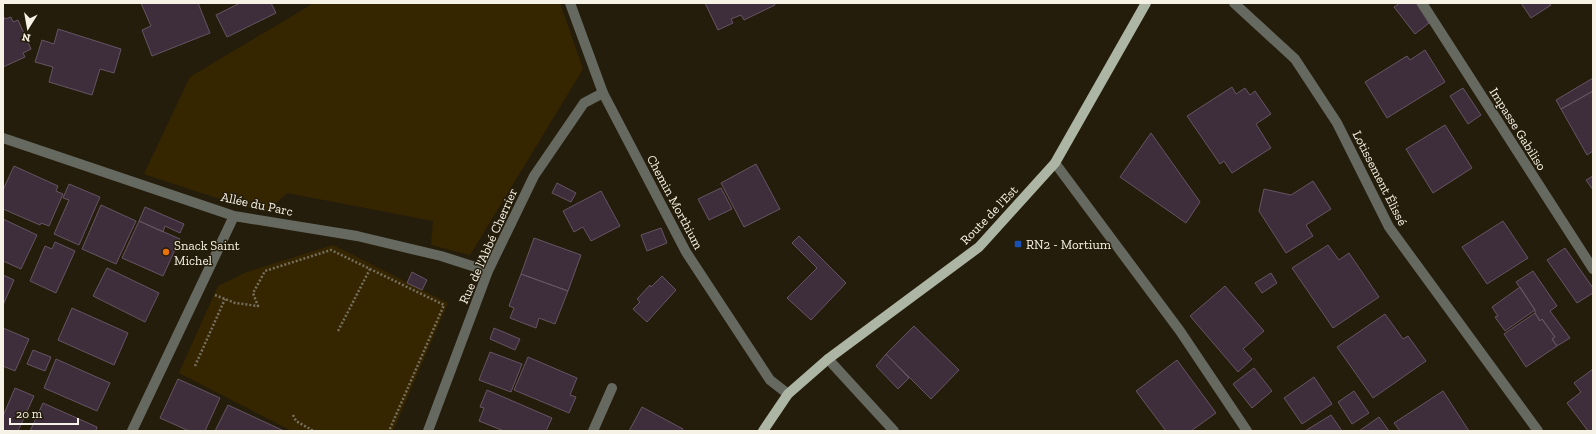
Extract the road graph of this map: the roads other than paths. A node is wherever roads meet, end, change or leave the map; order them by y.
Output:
1 (1146, 3) edge
2 (1234, 3) edge
3 (1422, 3) edge
4 (573, 4) edge
5 (603, 93) junction
6 (3, 138) edge
7 (1055, 163) junction
8 (234, 216) junction
9 (1593, 269) edge
10 (488, 271) junction
11 (828, 360) junction
12 (612, 388) dead end
13 (788, 394) junction
14 (132, 431) edge
15 (428, 431) edge
16 (593, 431) edge
17 (763, 431) edge
18 (894, 431) edge
19 (1247, 431) edge
20 (1538, 431) edge

1 - 7 main road, Route de l'Est
2 - 20 street, Lotissement Élissé
3 - 9 street, Impasse Gabiliso
4 - 5 street, Chemin Morthium
5 - 10 street, Rue de l'Abbé Cherrier
5 - 13 street, Chemin Morthium
6 - 8 street, Allée du Parc
7 - 11 main road, Route de l'Est
7 - 19 street
8 - 10 street, Allée du Parc
8 - 14 street
10 - 15 street, Rue de l'Abbé Cherrier
11 - 13 main road, Route de l'Est
11 - 18 street
12 - 16 street
13 - 17 main road, Route de l'Est

